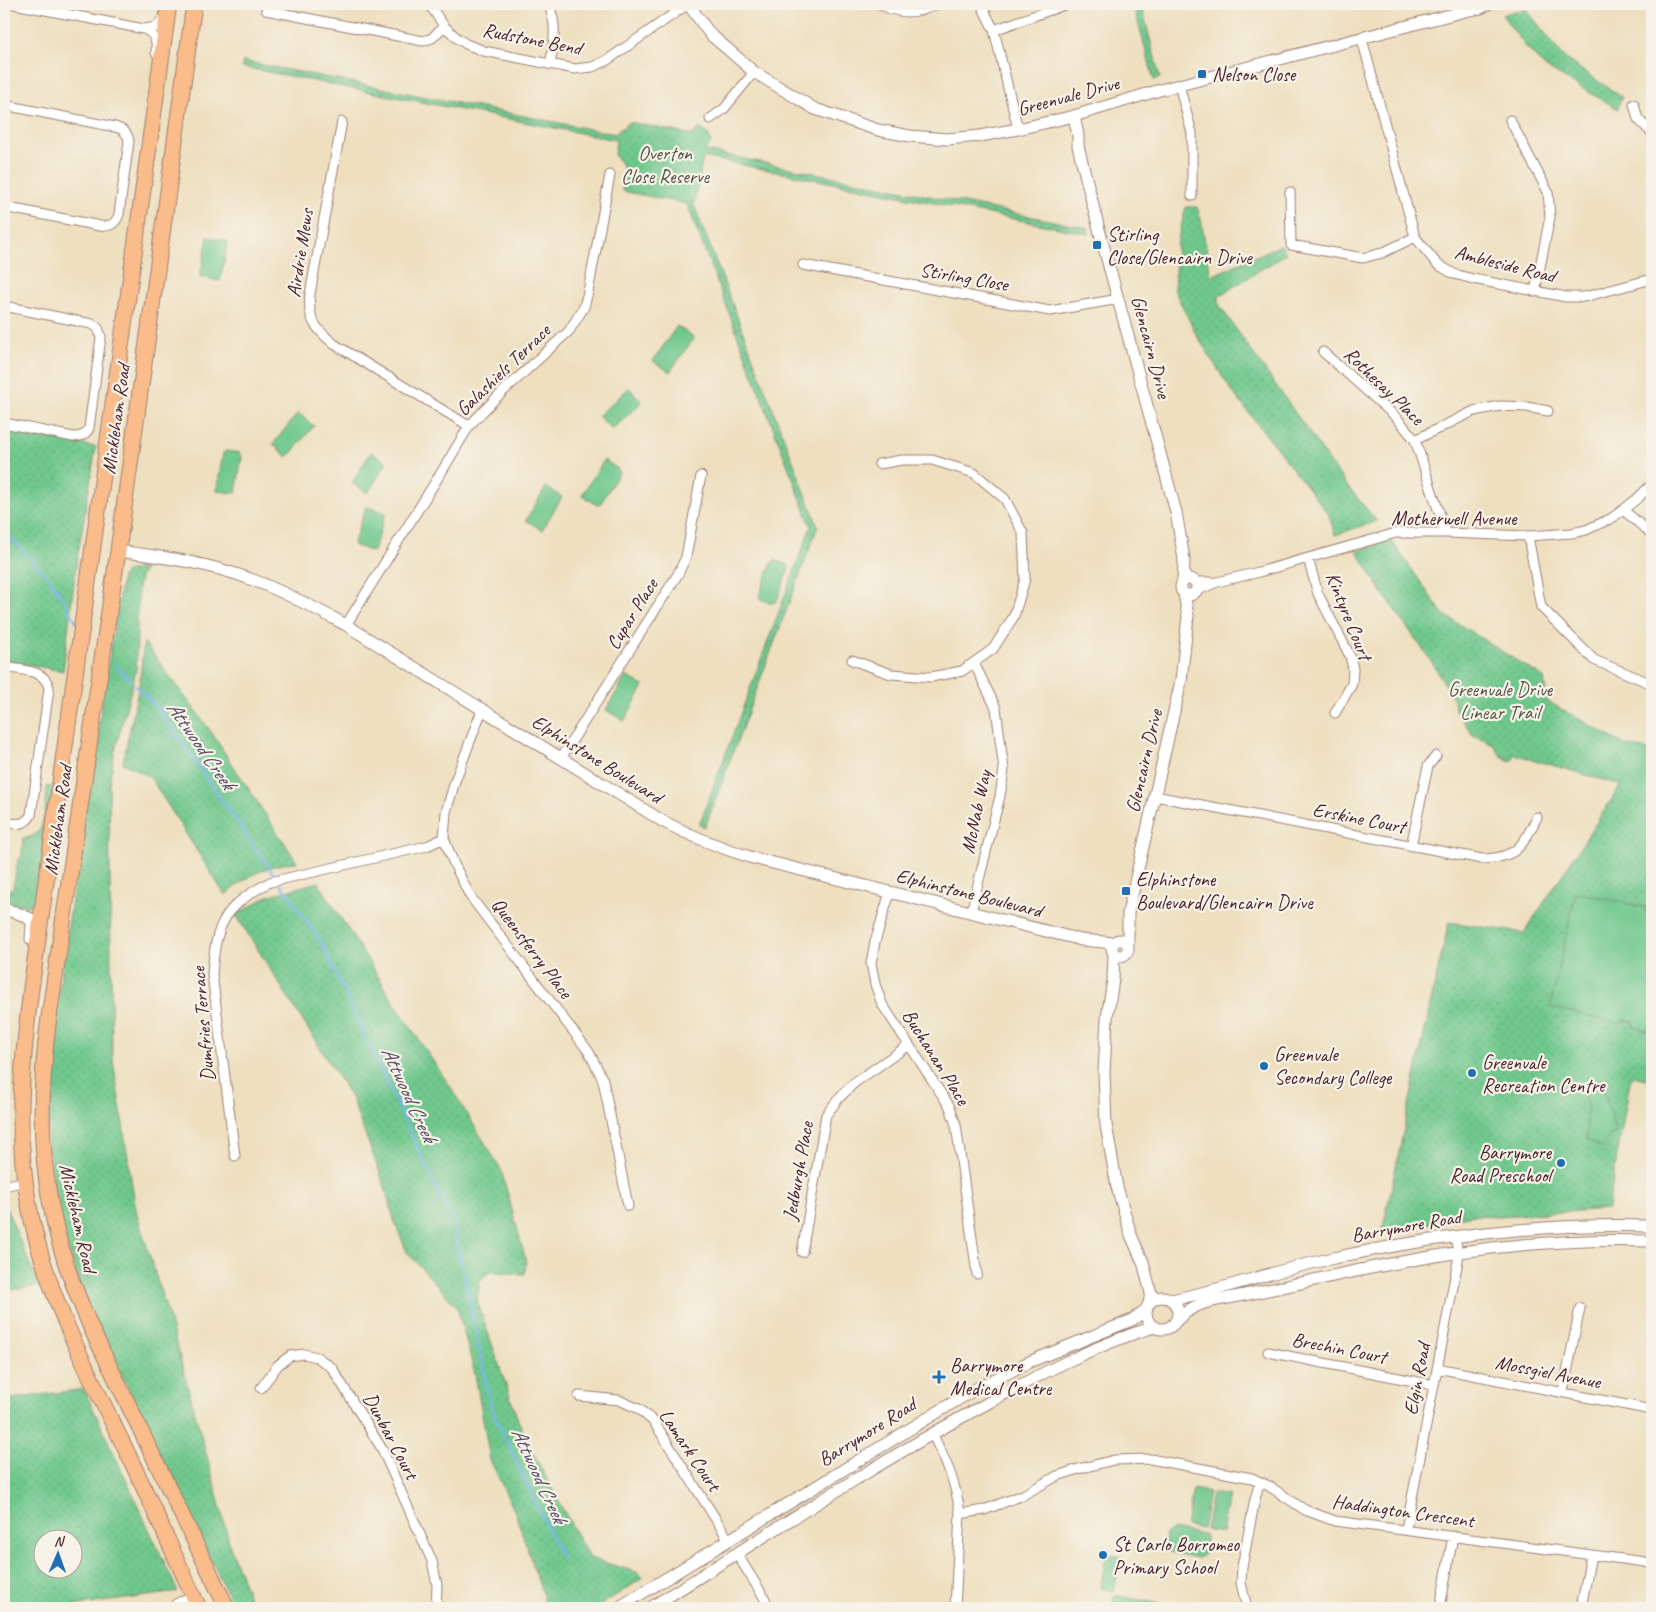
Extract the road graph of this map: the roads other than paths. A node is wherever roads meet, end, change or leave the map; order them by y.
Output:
1 (14, 4) edge
2 (169, 4) edge
3 (194, 4) edge
4 (429, 4) edge
5 (548, 4) edge
6 (688, 4) edge
7 (880, 4) edge
8 (938, 4) edge
9 (981, 4) edge
10 (1068, 4) edge
11 (1488, 4) edge
12 (266, 10) dead end
13 (444, 26) junction
14 (144, 29) junction
15 (994, 30) junction
16 (1362, 39) junction
17 (550, 64) junction
18 (754, 72) junction
19 (1179, 85) junction
20 (1634, 104) dead end
21 (4, 105) edge
22 (1070, 117) junction
23 (710, 119) dead end
24 (1510, 120) dead end
25 (342, 122) dead end
26 (1018, 129) junction
27 (1652, 133) edge
28 (148, 155) junction
29 (610, 175) dead end
30 (1290, 192) dead end
31 (1192, 196) dead end
32 (4, 207) edge
33 (1415, 237) junction
34 (803, 265) dead end
35 (1652, 279) edge
36 (1535, 292) junction
37 (1119, 299) junction
38 (4, 306) edge
39 (1323, 352) dead end
40 (1548, 411) dead end
41 (4, 423) edge
42 (469, 426) junction
43 (1415, 440) junction
44 (131, 452) junction
45 (879, 464) dead end
46 (701, 476) dead end
47 (1652, 484) edge
48 (101, 491) junction
49 (1623, 510) junction
50 (1446, 533) junction
51 (1652, 534) edge
52 (1528, 536) junction
53 (118, 551) junction
54 (1308, 558) junction
55 (1191, 587) junction
56 (346, 625) junction
57 (852, 660) dead end
58 (974, 663) junction
59 (4, 667) edge
60 (1652, 684) edge
61 (482, 710) junction
62 (1335, 713) dead end
63 (1436, 756) dead end
64 (561, 758) junction
65 (1155, 796) junction
66 (1536, 817) dead end
67 (4, 822) edge
68 (444, 838) junction
69 (1411, 846) junction
70 (890, 892) junction
71 (44, 899) junction
72 (66, 901) junction
73 (9, 911) edge
74 (971, 912) junction
75 (34, 920) junction
76 (1118, 948) junction
77 (909, 1045) junction
78 (235, 1156) dead end
79 (25, 1181) junction
80 (4, 1186) edge
81 (628, 1206) dead end
82 (1652, 1226) edge
83 (1455, 1236) junction
84 (1652, 1241) edge
85 (802, 1252) dead end
86 (1458, 1253) junction
87 (977, 1274) dead end
88 (1147, 1275) junction
89 (1167, 1299) junction
90 (1148, 1307) junction
91 (1580, 1308) dead end
92 (1176, 1321) junction
93 (1154, 1327) junction
94 (1268, 1352) dead end
95 (1437, 1368) junction
96 (1434, 1385) junction
97 (261, 1388) dead end
98 (1563, 1392) junction
99 (579, 1396) dead end
100 (1652, 1410) edge
101 (924, 1419) junction
102 (932, 1433) junction
103 (1260, 1482) junction
104 (960, 1514) junction
105 (1406, 1529) junction
106 (1453, 1536) junction
107 (729, 1540) junction
108 (737, 1554) junction
109 (1591, 1555) junction
110 (1652, 1564) edge
111 (196, 1602) edge
112 (176, 1603) edge
113 (227, 1608) edge
114 (436, 1608) edge
115 (618, 1608) edge
116 (650, 1608) edge
117 (768, 1608) edge
118 (955, 1608) edge
119 (1247, 1608) edge
120 (1440, 1608) edge
121 (1581, 1608) edge

1 - 14 street
2 - 14 street
2 - 28 main road, Mickleham Road
3 - 44 main road, Mickleham Road
4 - 13 street, Rudstone Bend
5 - 17 street
6 - 17 street, Rudstone Bend
6 - 18 street, Greenvale Drive
7 - 8 street
9 - 15 street
10 - 15 street
11 - 16 street, Greenvale Drive
12 - 13 street
13 - 17 street, Rudstone Bend
14 - 28 street
15 - 26 street
16 - 19 street, Greenvale Drive
16 - 33 street, Ambleside Road
18 - 23 street
18 - 26 street, Greenvale Drive
19 - 22 street, Greenvale Drive
19 - 31 street
20 - 27 street
21 - 32 street
22 - 26 street, Greenvale Drive
22 - 37 street, Glencairn Drive
24 - 36 street
25 - 42 street, Airdrie Mews
28 - 48 main road, Mickleham Road
29 - 42 street, Galashiels Terrace
30 - 33 street
33 - 36 street, Ambleside Road
34 - 37 street, Stirling Close
35 - 36 street, Ambleside Road
37 - 55 street, Glencairn Drive
38 - 41 street
39 - 43 street, Rothesay Place
40 - 43 street
42 - 56 street, Galashiels Terrace
43 - 50 street, Rothesay Place
44 - 48 main road
44 - 53 main road, Mickleham Road
45 - 58 street
46 - 64 street, Cupar Place
47 - 49 street, Motherwell Avenue
48 - 71 main road, Mickleham Road
49 - 51 street
49 - 52 street, Motherwell Avenue
50 - 52 street, Motherwell Avenue
50 - 54 street, Motherwell Avenue
52 - 60 street
53 - 56 street, Elphinstone Boulevard
53 - 72 main road, Mickleham Road
54 - 55 street, Motherwell Avenue
54 - 62 street, Kintyre Court
55 - 65 street, Glencairn Drive
56 - 61 street, Elphinstone Boulevard
57 - 58 street
58 - 74 street, McNab Way
59 - 67 street
61 - 64 street, Elphinstone Boulevard
61 - 68 street, Queensferry Place
63 - 69 street
64 - 70 street, Elphinstone Boulevard
65 - 69 street, Erskine Court
65 - 76 street, Glencairn Drive
66 - 69 street, Erskine Court
68 - 78 street, Dumfries Terrace
68 - 81 street, Queensferry Place
70 - 74 street, Elphinstone Boulevard
70 - 77 street, Buchanan Place
71 - 73 street
71 - 75 main road, Mickleham Road
72 - 75 main road
72 - 113 main road, Mickleham Road
73 - 75 street
74 - 76 street, Elphinstone Boulevard
75 - 79 main road, Mickleham Road
76 - 88 street, Glencairn Drive
77 - 85 street, Jedburgh Place
77 - 87 street, Buchanan Place
79 - 80 street
79 - 111 main road, Mickleham Road
82 - 83 street, Barrymore Road
83 - 86 street, Elgin Road
83 - 89 street, Barrymore Road
84 - 86 street, Barrymore Road
86 - 92 street, Barrymore Road
86 - 95 street, Elgin Road
88 - 89 street, Glencairn Drive
88 - 90 street, Glencairn Drive
89 - 90 street
89 - 92 street
90 - 93 street
90 - 101 street, Barrymore Road
91 - 98 street
92 - 93 street
93 - 102 street, Barrymore Road
94 - 96 street, Brechin Court
95 - 96 street, Elgin Road
95 - 98 street, Mossgiel Avenue
96 - 105 street, Elgin Road
97 - 114 street, Dunbar Court
98 - 100 street, Mossgiel Avenue
99 - 107 street, Lamark Court
101 - 102 street
101 - 107 street, Barrymore Road
102 - 104 street
102 - 108 street, Barrymore Road
103 - 104 street, Haddington Crescent
103 - 105 street, Haddington Crescent
103 - 119 street
104 - 118 street
105 - 106 street, Haddington Crescent
106 - 109 street, Haddington Crescent
106 - 120 street
107 - 108 street
107 - 115 street, Barrymore Road
108 - 116 street, Barrymore Road
108 - 117 street
109 - 110 street, Haddington Crescent
109 - 121 street
111 - 112 street

